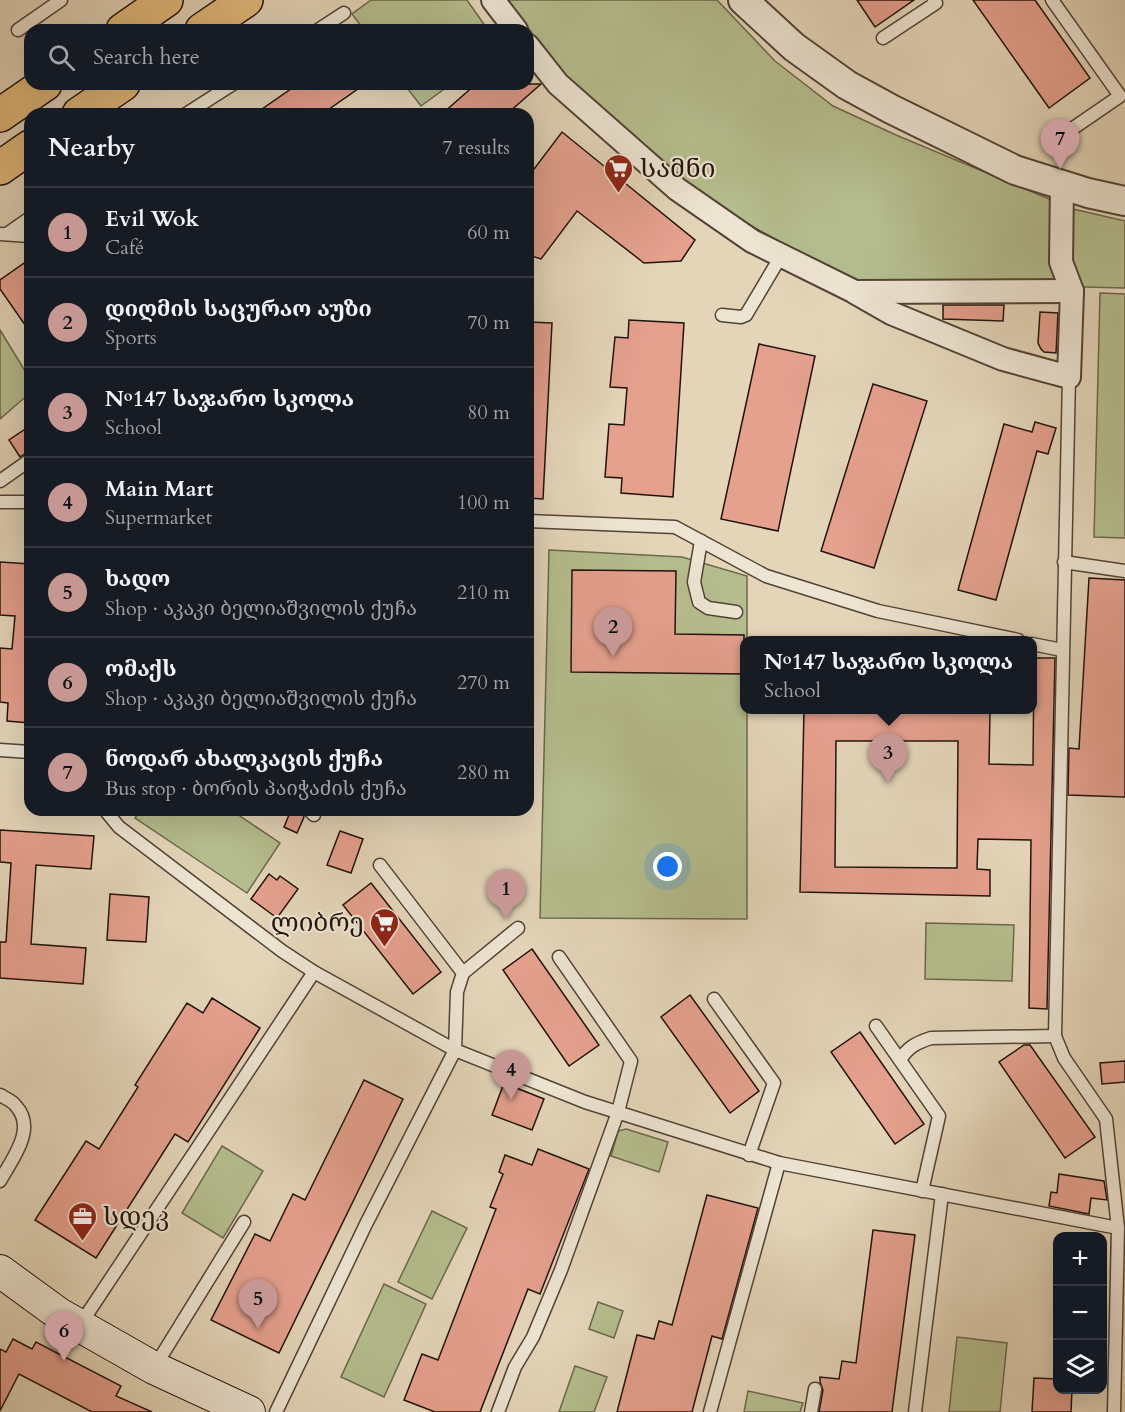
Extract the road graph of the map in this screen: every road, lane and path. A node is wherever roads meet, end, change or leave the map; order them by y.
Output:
1 (61, 0) edge
2 (166, 0) edge
3 (246, 0) edge
4 (493, 0) edge
5 (743, 0) edge
6 (934, 0) edge
7 (1052, 0) edge
8 (344, 13) dead end
9 (27, 24) edge
10 (132, 24) edge
11 (211, 24) edge
12 (327, 24) edge
13 (511, 24) edge
14 (24, 26) edge
15 (18, 30) dead end
16 (883, 38) dead end
17 (534, 54) edge
18 (36, 90) edge
19 (114, 90) edge
20 (224, 90) edge
21 (88, 108) edge
22 (195, 108) edge
23 (0, 115) edge
24 (1068, 131) dead end
25 (24, 151) edge
26 (0, 168) edge
27 (1062, 185) junction
28 (1125, 201) edge
29 (24, 222) edge
30 (4, 234) edge
31 (24, 236) edge
32 (781, 256) junction
33 (1072, 291) junction
34 (855, 292) junction
35 (722, 315) dead end
36 (1069, 377) junction
37 (24, 464) edge
38 (0, 481) edge
39 (0, 502) edge
40 (24, 502) edge
41 (534, 520) edge
42 (700, 541) junction
43 (1064, 562) junction
44 (1125, 571) edge
45 (736, 612) dead end
46 (999, 636) edge
47 (1037, 645) edge
48 (1062, 650) junction
49 (0, 750) edge
50 (24, 752) edge
51 (110, 816) edge
52 (380, 865) dead end
53 (518, 928) dead end
54 (559, 957) dead end
55 (314, 972) junction
56 (463, 973) junction
57 (714, 999) dead end
58 (876, 1026) dead end
59 (1055, 1036) junction
60 (455, 1050) junction
61 (900, 1060) junction
62 (0, 1095) edge
63 (618, 1112) junction
64 (749, 1155) junction
65 (779, 1163) junction
66 (0, 1181) edge
67 (922, 1191) junction
68 (942, 1194) junction
69 (244, 1222) dead end
70 (1118, 1228) junction
71 (0, 1272) edge
72 (0, 1295) edge
73 (69, 1320) junction
74 (154, 1368) junction
75 (815, 1389) dead end
76 (245, 1411) edge
77 (276, 1412) edge
78 (498, 1412) edge
79 (710, 1412) edge
80 (811, 1412) edge
81 (915, 1412) edge
82 (1114, 1412) edge

1 - 9 lane
2 - 10 main road
3 - 11 main road
4 - 13 street
5 - 27 street
6 - 16 lane
7 - 24 lane
8 - 12 lane
14 - 15 lane
17 - 32 street
18 - 23 main road
19 - 21 main road
20 - 22 lane
25 - 26 main road
27 - 28 street
27 - 33 street
29 - 30 lane
30 - 31 lane
32 - 34 street
32 - 35 lane
33 - 34 street
33 - 36 street
34 - 36 street
36 - 43 lane
37 - 38 lane
39 - 40 lane
41 - 42 lane
42 - 45 lane
42 - 46 lane
43 - 44 lane
43 - 48 lane
47 - 48 lane
48 - 59 lane
49 - 50 lane
51 - 55 lane
52 - 56 lane
53 - 56 lane
54 - 63 lane
55 - 60 lane
55 - 73 lane
56 - 60 lane
57 - 64 lane
58 - 61 lane
59 - 61 lane
59 - 70 lane
60 - 63 lane
60 - 77 lane
61 - 67 lane
62 - 66 lane
63 - 64 lane
63 - 78 lane
64 - 65 lane
65 - 67 lane
65 - 79 lane
67 - 68 lane
68 - 70 lane
68 - 81 lane
69 - 74 lane
70 - 82 lane
71 - 73 main road
72 - 73 main road
73 - 74 main road
74 - 76 main road
75 - 80 lane

